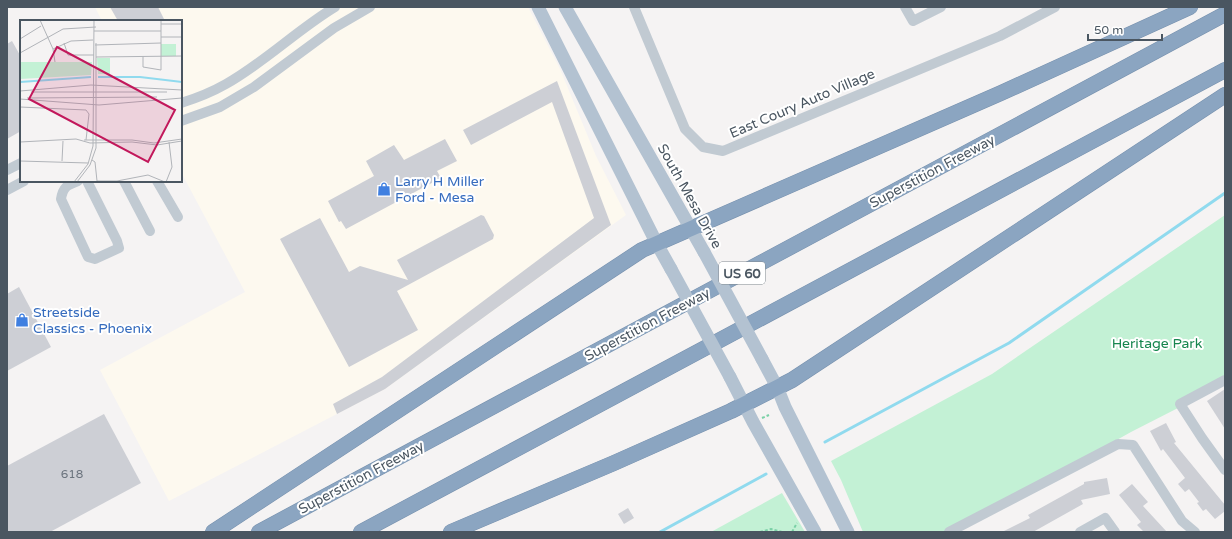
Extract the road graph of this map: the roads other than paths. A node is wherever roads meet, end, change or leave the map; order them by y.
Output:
1 (335, 7) edge
2 (370, 7) edge
3 (538, 7) edge
4 (564, 7) edge
5 (634, 7) edge
6 (906, 7) edge
7 (941, 7) edge
8 (1055, 7) edge
9 (1190, 7) edge
10 (1225, 14) edge
11 (1225, 70) edge
12 (1225, 95) edge
13 (182, 103) edge
14 (182, 121) edge
15 (20, 164) edge
16 (7, 170) edge
17 (22, 182) edge
18 (76, 182) edge
19 (88, 182) edge
20 (125, 182) edge
21 (158, 182) edge
22 (7, 190) edge
23 (178, 217) dead end
24 (690, 228) junction
25 (150, 230) dead end
26 (657, 244) junction
27 (1225, 380) edge
28 (777, 387) junction
29 (744, 405) junction
30 (1225, 470) edge
31 (213, 532) edge
32 (259, 532) edge
33 (361, 532) edge
34 (451, 532) edge
35 (814, 532) edge
36 (848, 532) edge
37 (949, 532) edge
38 (1080, 532) edge
39 (1115, 532) edge
40 (1195, 532) edge

1 - 13 street
2 - 14 street
3 - 26 main road
4 - 24 main road, South Mesa Drive
5 - 8 street, East Coury Auto Village
6 - 7 street
9 - 24 highway
10 - 32 highway, Superstition Freeway / US 60
11 - 33 highway
12 - 28 highway
15 - 16 street
17 - 22 street
18 - 19 street
20 - 25 street
21 - 23 street
24 - 26 highway
24 - 28 main road, South Mesa Drive, bridge
26 - 29 main road, bridge
26 - 31 highway
27 - 30 street
28 - 29 highway
28 - 36 main road, South Mesa Drive
29 - 34 highway
29 - 35 main road
37 - 40 street
38 - 39 street

